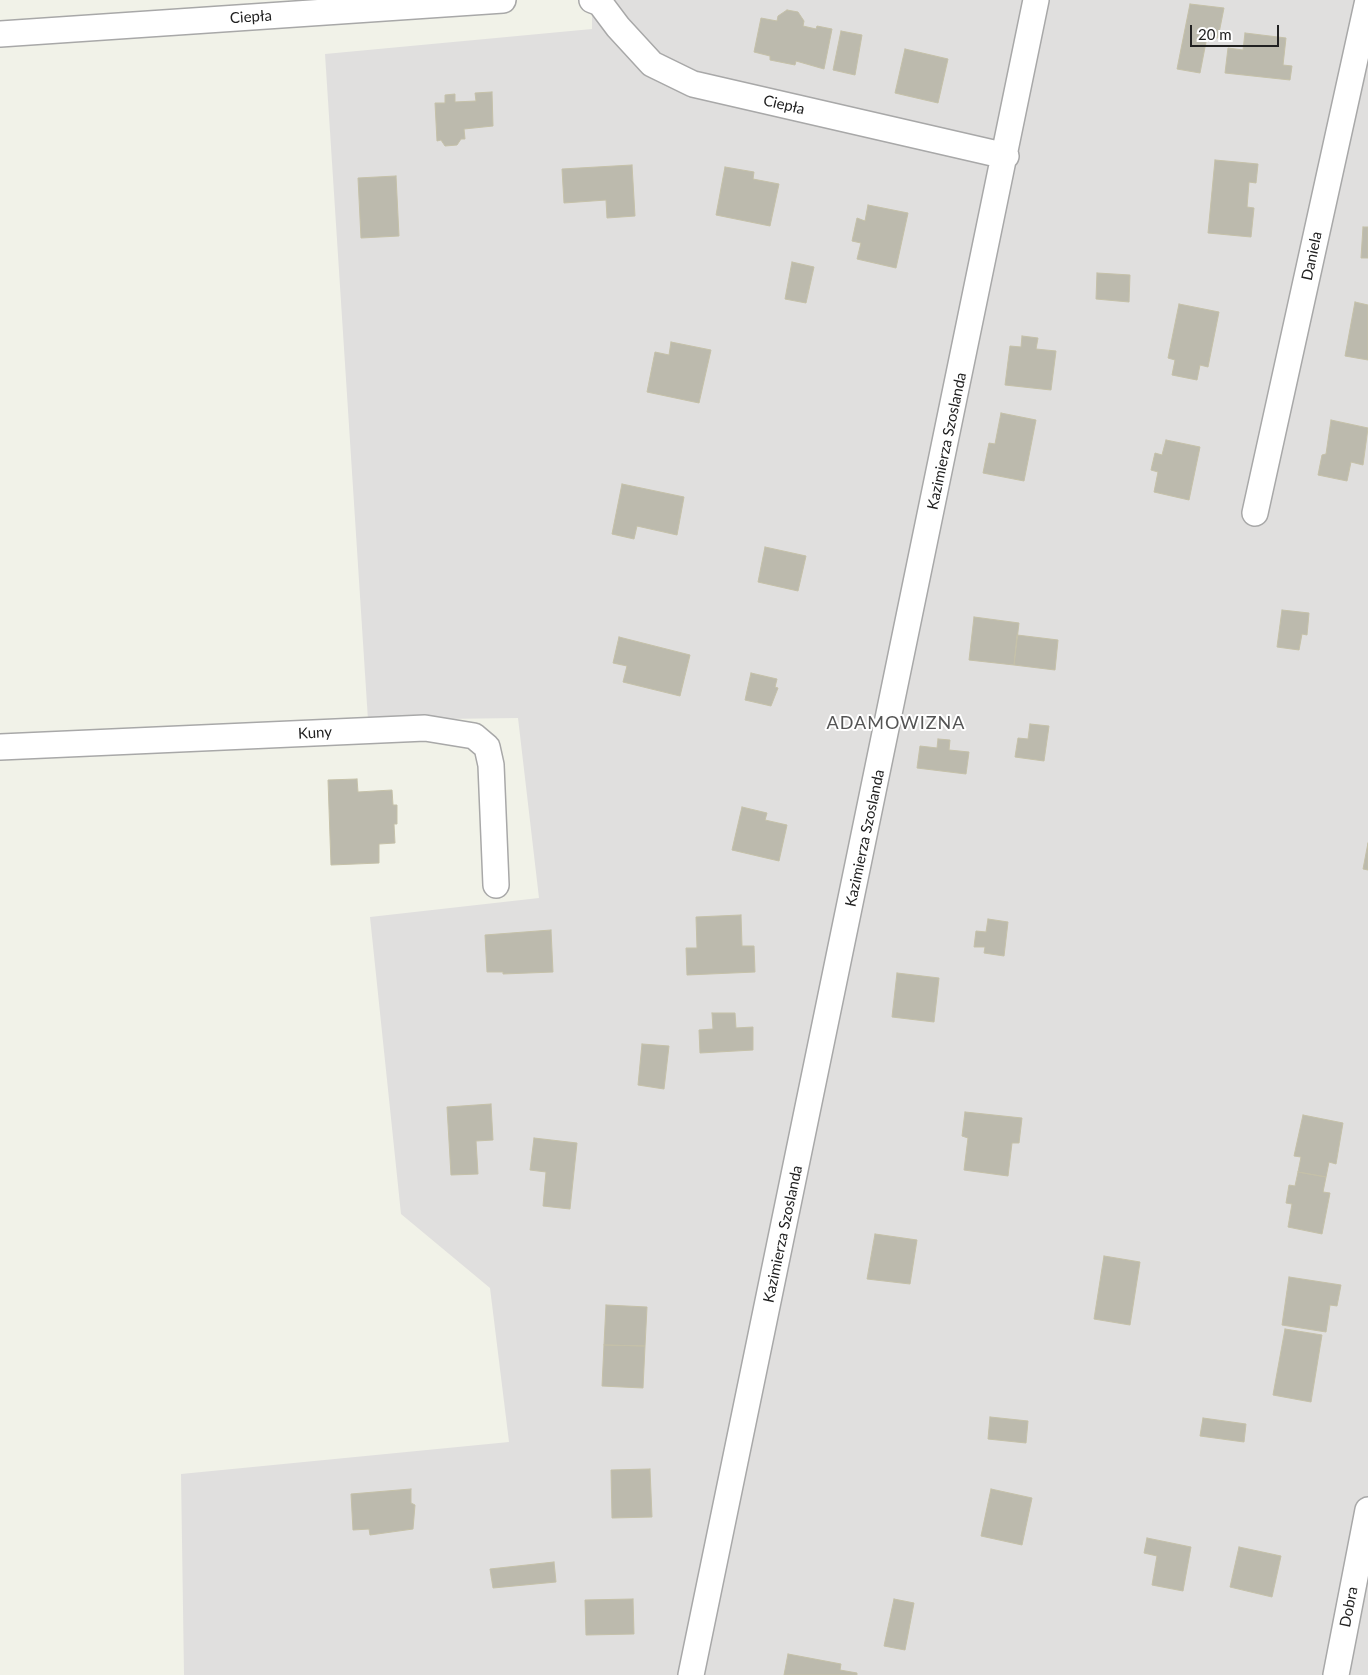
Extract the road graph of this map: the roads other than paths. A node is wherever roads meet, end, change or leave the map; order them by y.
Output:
1 (503, 0) edge
2 (592, 0) edge
3 (1036, 0) edge
4 (1368, 0) edge
5 (0, 34) edge
6 (1006, 156) junction
7 (1255, 512) dead end
8 (0, 747) edge
9 (496, 884) dead end
10 (1368, 1510) edge
11 (691, 1675) edge
12 (1336, 1675) edge

1 - 5 street, Ciepła
2 - 6 street, Ciepła
3 - 6 street, Kazimierza Szoslanda
4 - 7 street, Daniela
6 - 11 street, Kazimierza Szoslanda
8 - 9 street, Kuny
10 - 12 street, Dobra

